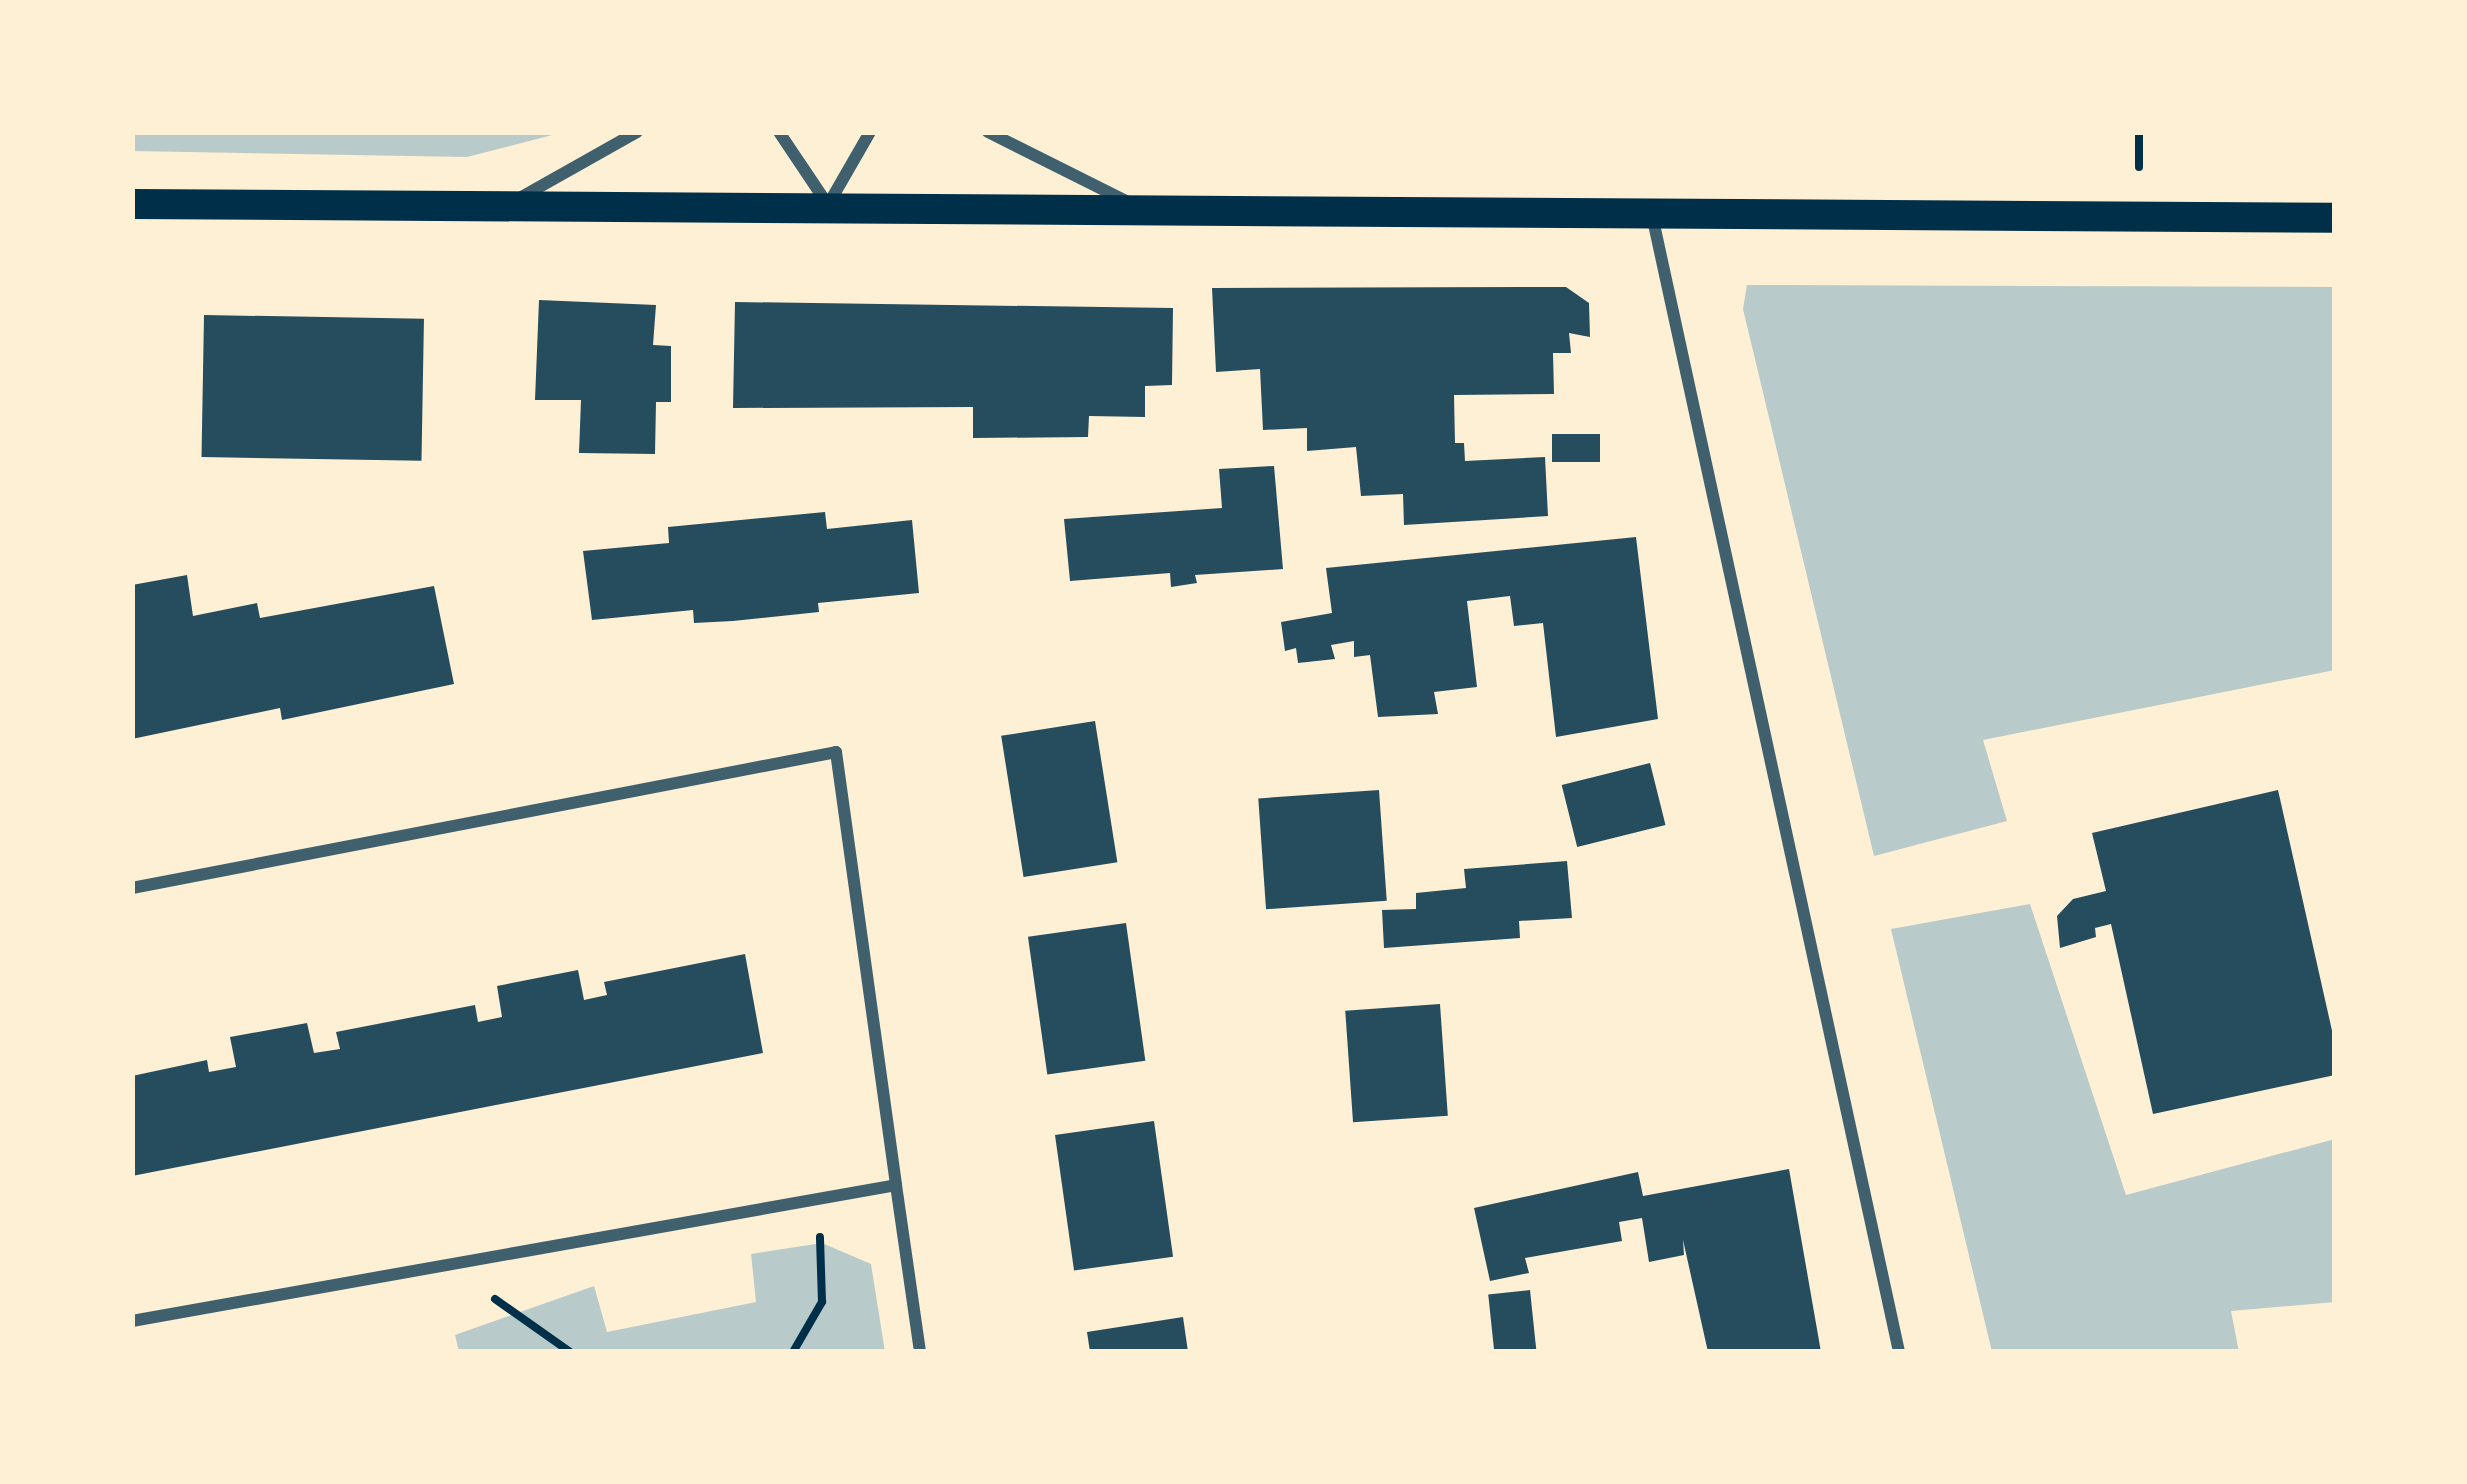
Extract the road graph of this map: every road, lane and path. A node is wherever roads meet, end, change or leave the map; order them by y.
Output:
1 (637, 132) edge
2 (779, 132) edge
3 (870, 132) edge
4 (988, 132) edge
5 (132, 204) edge
6 (828, 205) junction
7 (504, 207) junction
8 (1143, 209) junction
9 (1652, 214) junction
10 (2335, 218) edge
11 (132, 888) edge
12 (896, 1185) junction
13 (813, 1200) junction
14 (452, 1264) junction
15 (132, 1321) edge
16 (570, 1352) edge
17 (793, 1352) edge
18 (920, 1352) edge
19 (1899, 1352) edge

1 - 7 street
2 - 6 street
3 - 6 street
4 - 8 street
5 - 7 main road
6 - 7 main road
6 - 8 main road
8 - 9 main road
9 - 10 main road
9 - 19 street
11 - 12 street
12 - 13 street
12 - 18 street
13 - 14 street
13 - 17 path
14 - 15 street
14 - 16 path

